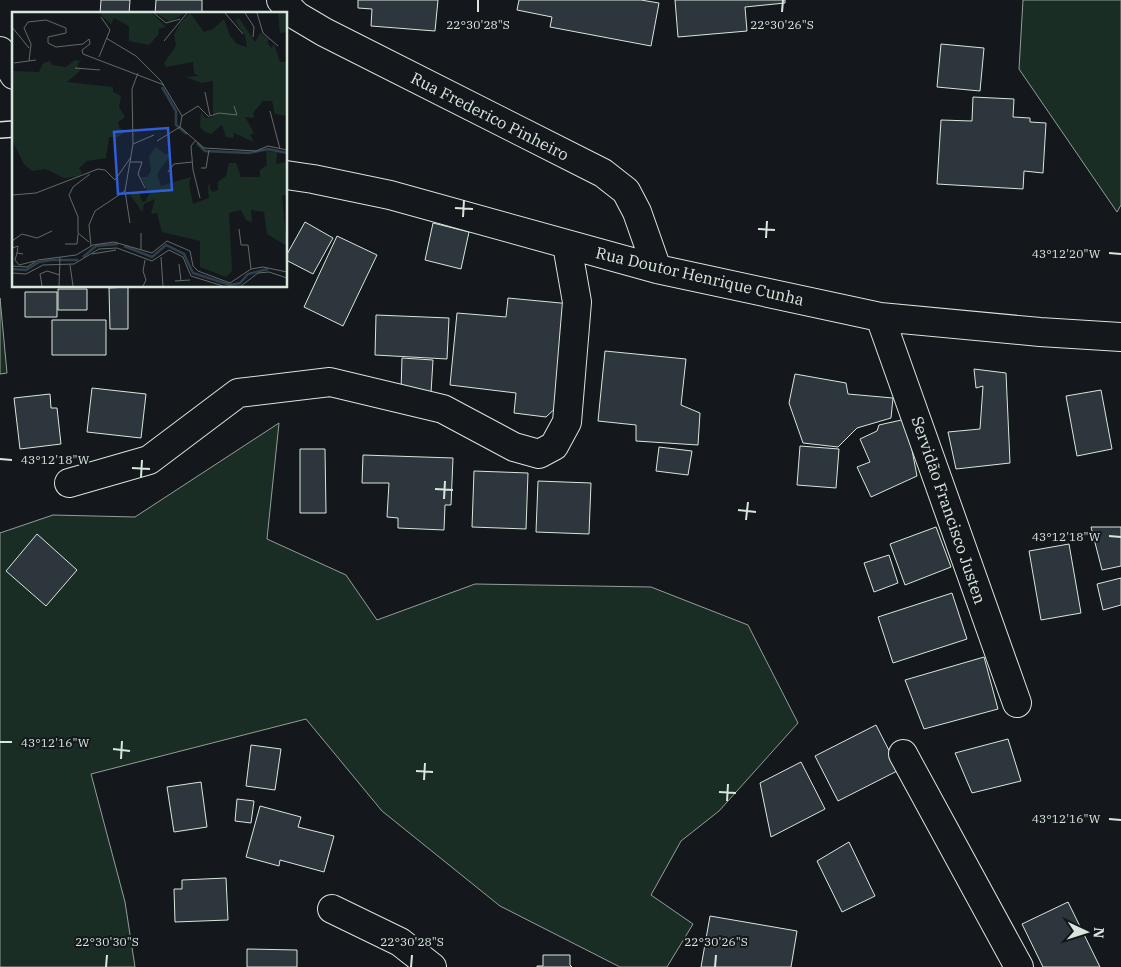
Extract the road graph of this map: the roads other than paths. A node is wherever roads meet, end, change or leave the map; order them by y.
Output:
1 (281, 0) edge
2 (0, 51) edge
3 (12, 72) edge
4 (288, 175) edge
5 (567, 245) junction
6 (657, 270) junction
7 (880, 317) junction
8 (1121, 337) edge
9 (69, 483) dead end
10 (1017, 704) dead end
11 (903, 754) dead end
12 (332, 909) dead end
13 (432, 967) edge
14 (1019, 967) edge

1 - 6 street, Rua Frederico Pinheiro
2 - 3 street
4 - 5 street, Rua Doutor Henrique Cunha
5 - 6 street, Rua Doutor Henrique Cunha
5 - 9 street
6 - 7 street, Rua Doutor Henrique Cunha
7 - 8 street, Rua Doutor Henrique Cunha
7 - 10 street, Servidão Francisco Justen
11 - 14 street
12 - 13 street

